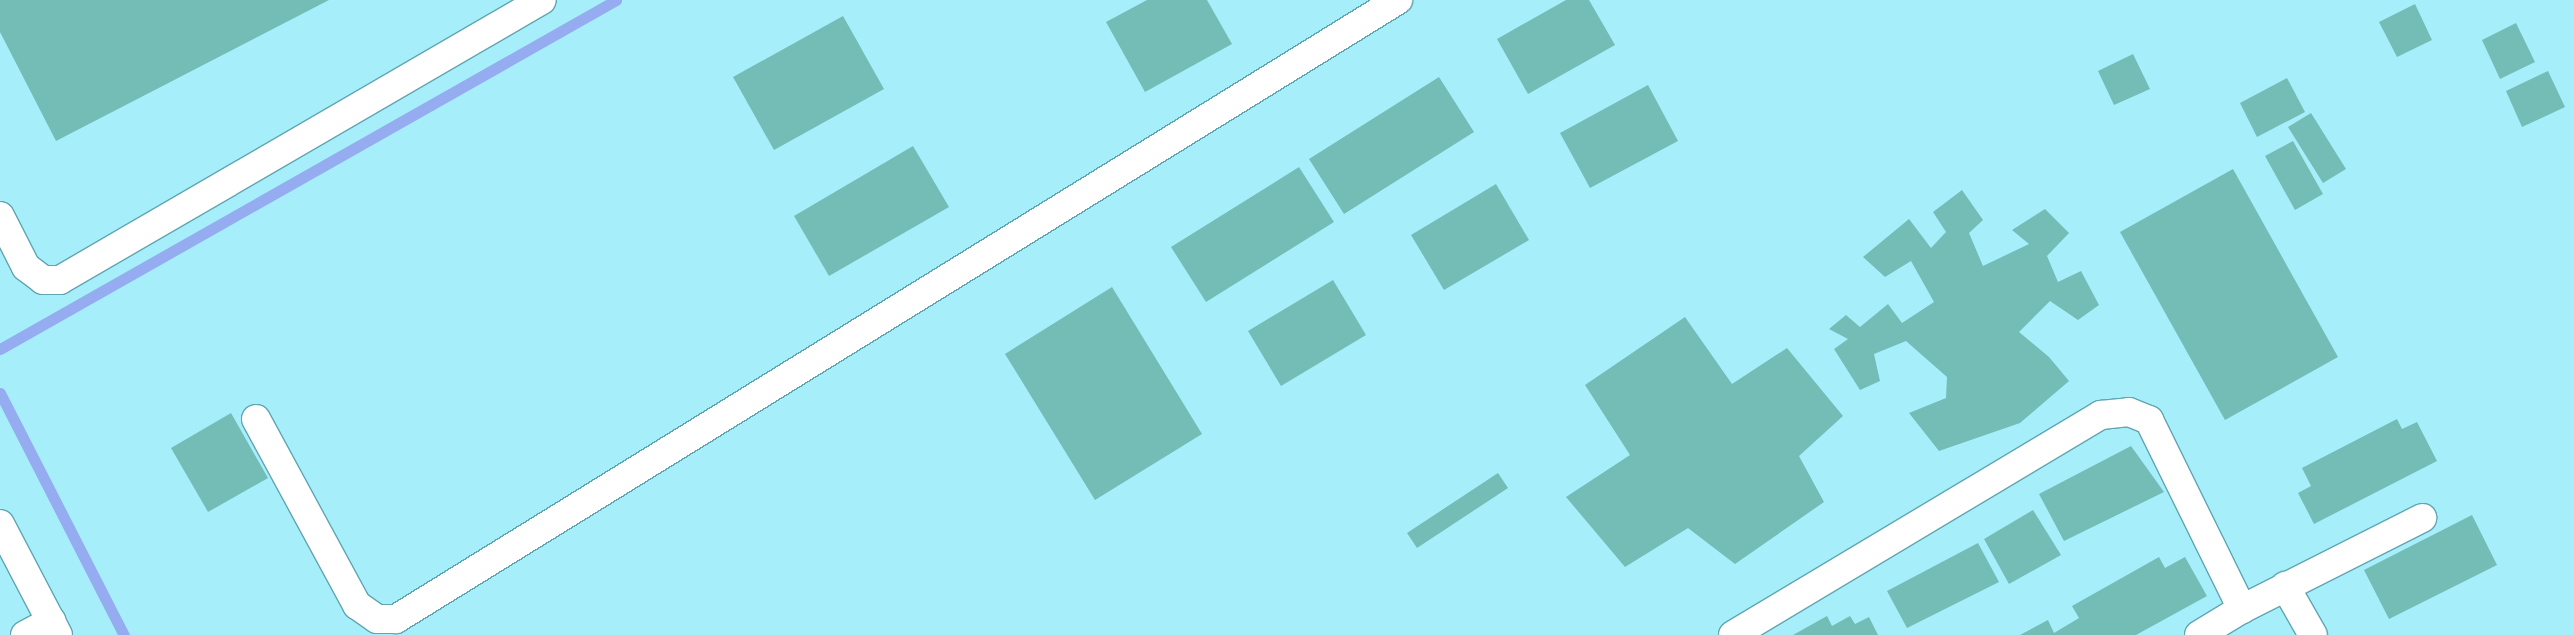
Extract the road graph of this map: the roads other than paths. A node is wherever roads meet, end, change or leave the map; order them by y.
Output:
1 (542, 0) edge
2 (1398, 0) edge
3 (0, 216) edge
4 (256, 419) dead end
5 (2422, 518) dead end
6 (0, 524) edge
7 (2285, 586) junction
8 (2242, 609) junction
9 (55, 628) edge
10 (25, 635) edge
11 (1733, 635) edge
12 (2199, 635) edge
13 (2313, 635) edge

1 - 3 street
2 - 4 street
5 - 7 street
6 - 9 street
7 - 8 street
7 - 13 street
8 - 11 street
8 - 12 street
9 - 10 street

